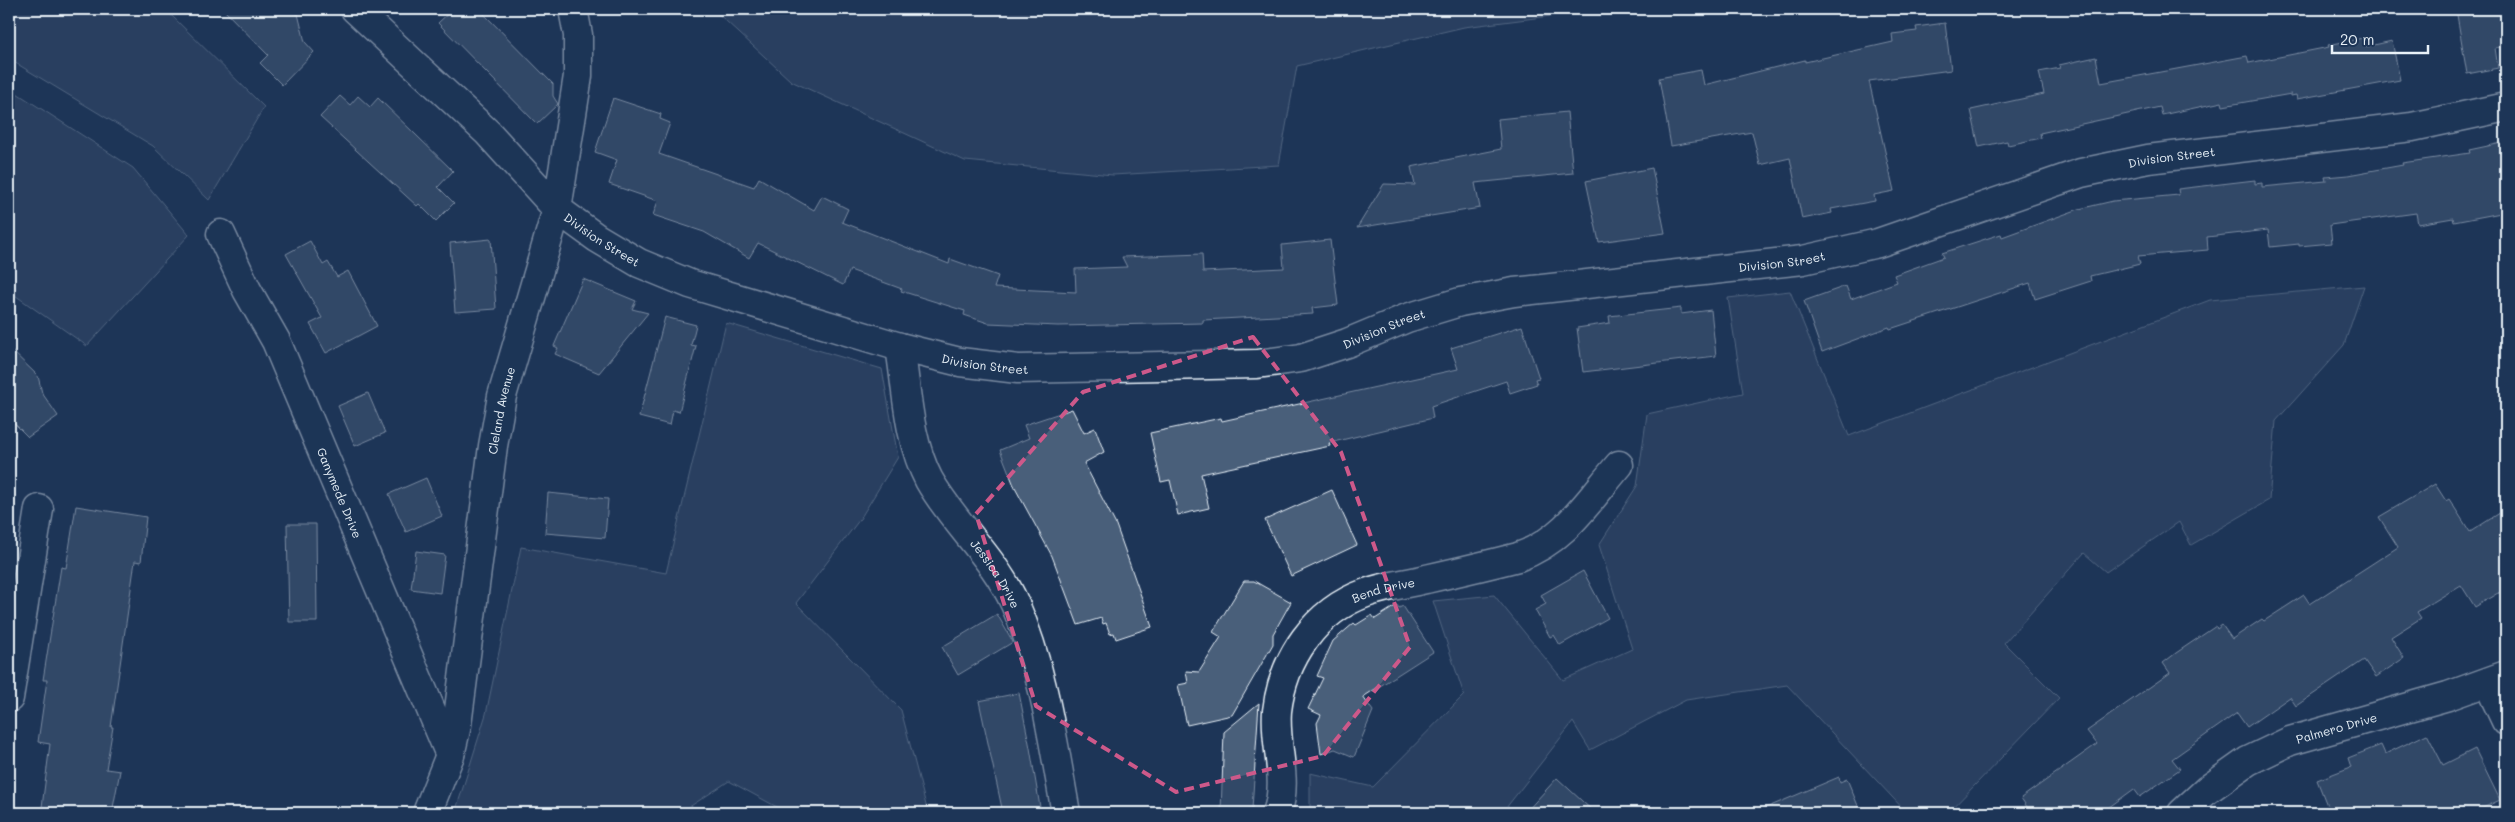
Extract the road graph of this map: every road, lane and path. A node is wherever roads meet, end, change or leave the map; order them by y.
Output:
1 (355, 9) edge
2 (573, 9) edge
3 (2506, 107) edge
4 (557, 209) junction
5 (221, 234) dead end
6 (900, 347) junction
7 (1619, 465) dead end
8 (39, 509) dead end
9 (2497, 679) edge
10 (9, 698) edge
11 (2506, 721) edge
12 (450, 755) junction
13 (427, 813) edge
14 (1066, 813) edge
15 (1278, 813) edge
16 (2182, 813) edge

1 - 4 street, Division Street
2 - 4 street, Cleland Avenue
3 - 6 street, Division Street
4 - 6 street, Division Street
4 - 12 street, Cleland Avenue
5 - 12 street, Ganymede Drive
6 - 14 street, Jessica Drive
7 - 15 street, Bend Drive
8 - 10 street
9 - 11 street
9 - 16 street, Palmero Drive
12 - 13 street, Cleland Avenue

